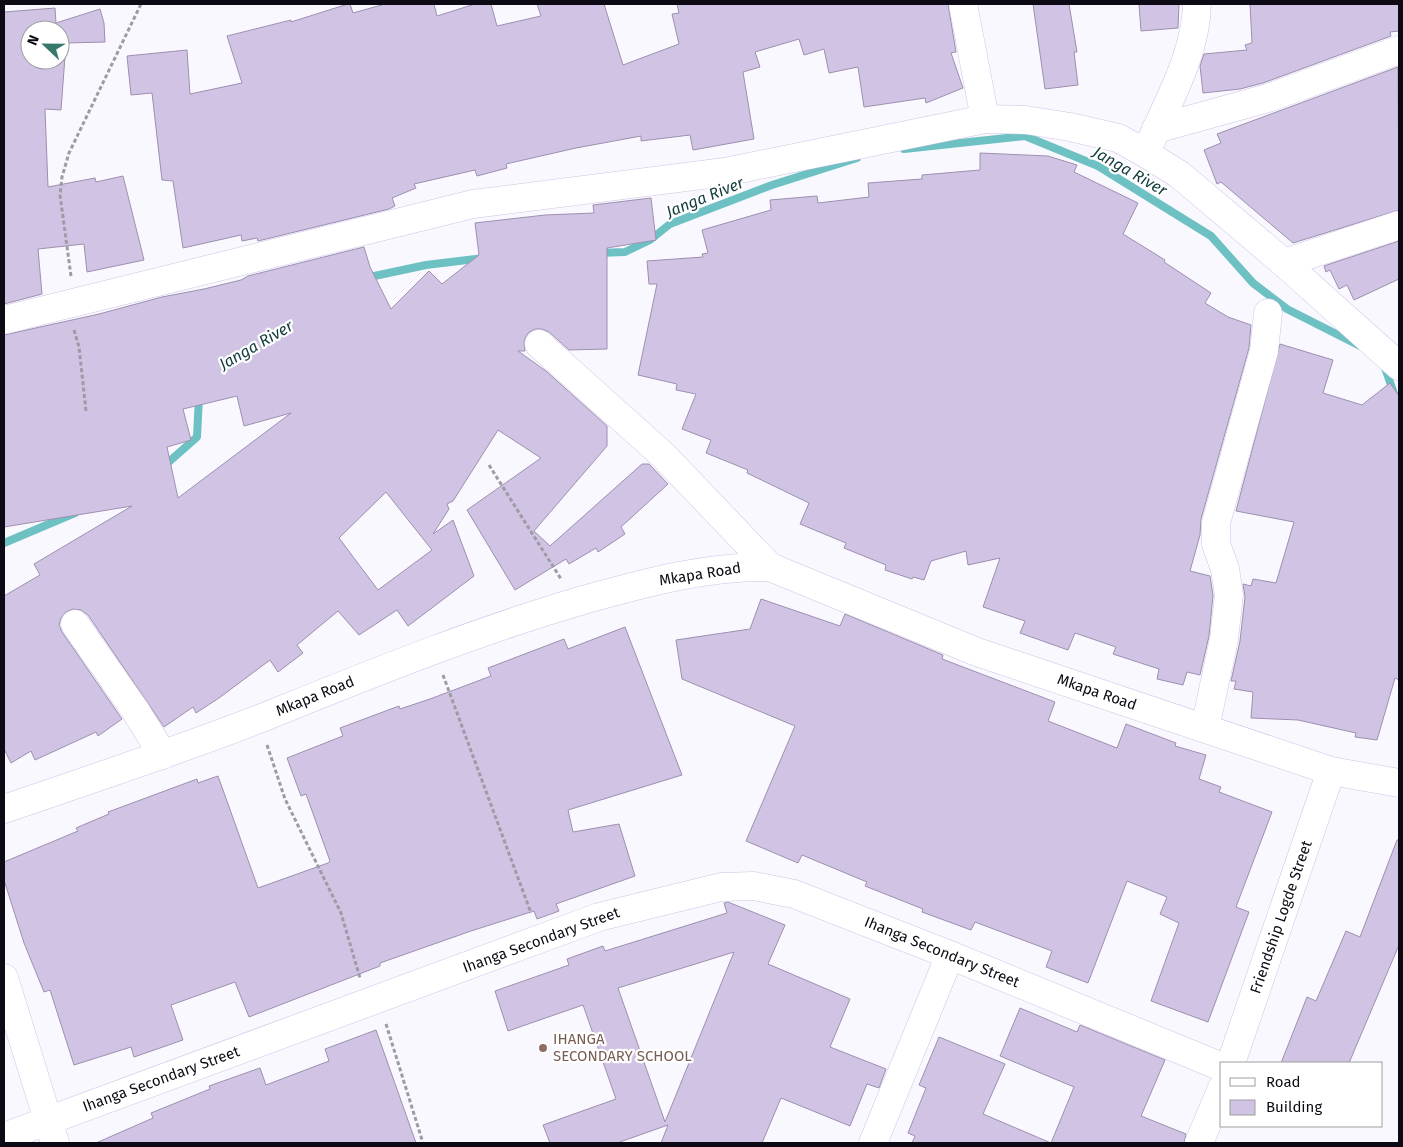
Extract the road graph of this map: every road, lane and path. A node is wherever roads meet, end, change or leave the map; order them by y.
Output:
1 (140, 4) edge
2 (963, 4) edge
3 (1197, 4) edge
4 (1399, 50) edge
5 (985, 119) junction
6 (1150, 141) junction
7 (1399, 225) edge
8 (1284, 263) junction
9 (71, 305) junction
10 (1268, 313) dead end
11 (4, 320) edge
12 (539, 344) dead end
13 (1399, 366) edge
14 (86, 411) dead end
15 (489, 465) dead end
16 (770, 567) junction
17 (576, 602) junction
18 (75, 624) dead end
19 (434, 648) junction
20 (260, 718) junction
21 (1205, 728) junction
22 (163, 755) junction
23 (1332, 771) junction
24 (1399, 783) edge
25 (4, 809) edge
26 (540, 939) junction
27 (950, 955) junction
28 (4, 978) edge
29 (373, 1001) junction
30 (1231, 1062) edge
31 (1220, 1066) edge
32 (1220, 1093) edge
33 (51, 1132) edge
34 (4, 1137) edge
35 (423, 1143) edge
36 (873, 1143) edge
37 (1199, 1143) edge

1 - 9 path
2 - 5 street
3 - 6 street
4 - 6 street
5 - 6 street
5 - 9 street
6 - 8 street
7 - 8 street
8 - 13 street
9 - 11 street
9 - 14 path
10 - 21 street
12 - 16 street
15 - 17 path
16 - 17 street, Mkapa Road
16 - 21 street, Mkapa Road
17 - 19 street, Mkapa Road
18 - 22 street
19 - 20 street, Mkapa Road
19 - 26 path
20 - 22 street, Mkapa Road
20 - 29 path
21 - 23 street, Mkapa Road
22 - 25 street, Mkapa Road
23 - 24 street, Mkapa Road
23 - 30 street, Friendship Logde Street
26 - 27 street, Ihanga Secondary Street
26 - 29 street, Ihanga Secondary Street
27 - 31 street, Ihanga Secondary Street
27 - 36 street
28 - 33 street
29 - 33 street, Ihanga Secondary Street
29 - 35 path
32 - 37 street
33 - 34 street, Ihanga Secondary Street

